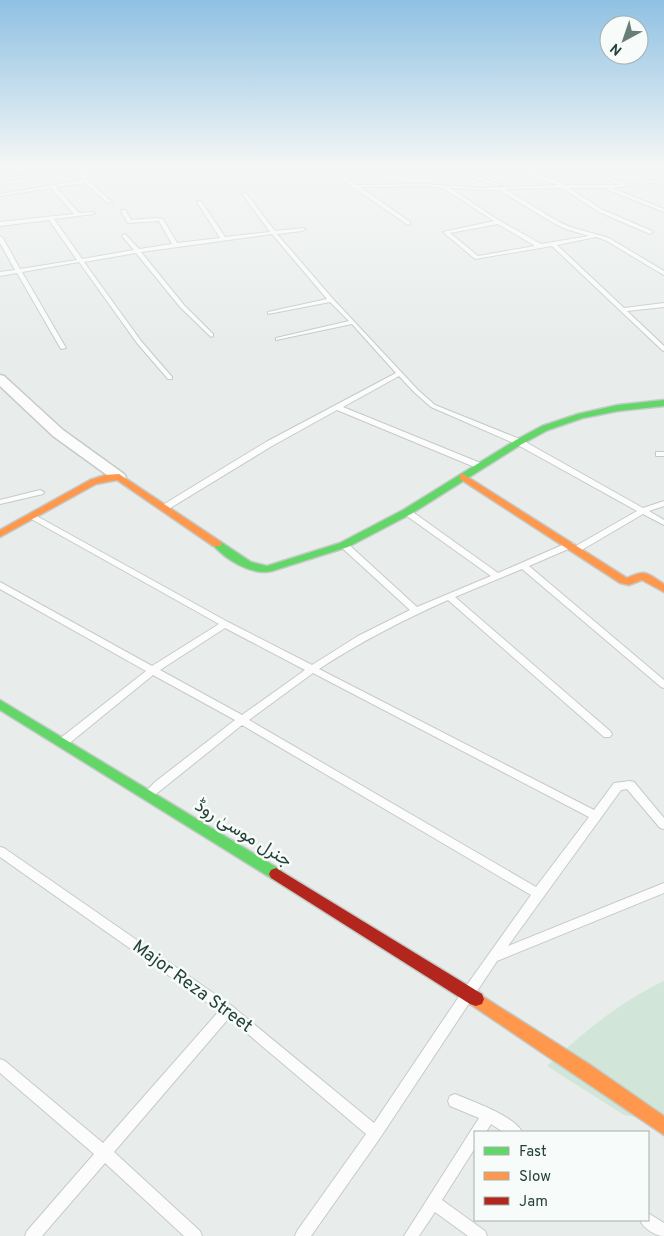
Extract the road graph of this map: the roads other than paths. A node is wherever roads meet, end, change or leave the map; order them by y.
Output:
1 (56, 226) edge
2 (164, 226) edge
3 (214, 226) edge
4 (268, 226) edge
5 (479, 226) edge
6 (505, 226) edge
7 (565, 226) edge
8 (635, 226) edge
9 (302, 229) dead end
10 (273, 232) junction
11 (650, 232) dead end
12 (125, 236) dead end
13 (596, 236) junction
14 (0, 238) edge
15 (223, 238) junction
16 (175, 244) junction
17 (553, 244) junction
18 (540, 246) junction
19 (138, 251) junction
20 (81, 260) junction
21 (19, 271) junction
22 (664, 273) edge
23 (0, 274) edge
24 (331, 300) junction
25 (664, 305) edge
26 (623, 310) junction
27 (270, 313) dead end
28 (353, 322) junction
29 (211, 335) dead end
30 (664, 338) edge
31 (278, 339) dead end
32 (653, 339) junction
33 (64, 348) dead end
34 (664, 350) edge
35 (400, 373) junction
36 (170, 378) dead end
37 (0, 379) edge
38 (664, 403) edge
39 (337, 406) junction
40 (519, 442) junction
41 (480, 466) junction
42 (119, 477) junction
43 (463, 477) junction
44 (40, 492) dead end
45 (0, 502) edge
46 (664, 503) edge
47 (164, 508) junction
48 (643, 511) junction
49 (407, 512) junction
50 (30, 516) junction
51 (664, 523) edge
52 (0, 534) edge
53 (344, 545) junction
54 (574, 547) junction
55 (524, 566) junction
56 (498, 577) junction
57 (0, 585) edge
58 (664, 589) edge
59 (449, 597) junction
60 (416, 610) junction
61 (225, 624) junction
62 (313, 668) junction
63 (154, 670) junction
64 (664, 685) edge
65 (0, 704) edge
66 (242, 720) junction
67 (607, 734) dead end
68 (62, 743) junction
69 (147, 796) junction
70 (596, 816) junction
71 (664, 825) edge
72 (0, 851) edge
73 (664, 888) edge
74 (538, 894) junction
75 (494, 957) junction
76 (468, 993) junction
77 (228, 1010) junction
78 (0, 1065) edge
79 (455, 1101) dead end
80 (489, 1115) junction
81 (664, 1126) edge
82 (479, 1131) edge
83 (513, 1131) edge
84 (375, 1133) junction
85 (474, 1138) edge
86 (104, 1153) junction
87 (433, 1202) junction
88 (649, 1221) edge
89 (664, 1231) edge
90 (32, 1236) edge
91 (195, 1236) edge
92 (302, 1236) edge
93 (411, 1236) edge
94 (480, 1236) edge

1 - 20 lane
2 - 16 lane
3 - 15 lane
4 - 10 lane
5 - 18 lane
6 - 18 lane
7 - 13 lane
8 - 11 lane
9 - 10 lane
10 - 15 lane
10 - 24 lane
12 - 19 lane
13 - 17 lane
13 - 22 lane
14 - 21 lane
15 - 16 lane
16 - 19 lane
17 - 18 lane
17 - 26 lane
19 - 20 lane
19 - 29 lane
20 - 21 lane
20 - 36 lane
21 - 23 lane
21 - 33 lane
24 - 27 lane
24 - 28 lane
25 - 26 lane
26 - 32 lane
28 - 31 lane
28 - 35 lane
30 - 32 lane
32 - 34 lane
35 - 39 lane
35 - 40 lane
37 - 42 street
38 - 40 street
39 - 41 lane
39 - 47 lane
40 - 41 street
40 - 48 lane
41 - 43 street
42 - 47 street
42 - 50 street
43 - 49 street
43 - 54 street
44 - 45 lane
46 - 48 lane
47 - 53 street
48 - 51 lane
48 - 54 lane
49 - 53 street
49 - 56 lane
50 - 52 street
50 - 61 lane
53 - 60 lane
54 - 55 lane
54 - 58 street
55 - 56 lane
55 - 64 lane
56 - 59 lane
57 - 63 lane
59 - 60 lane
59 - 67 lane
60 - 62 lane
61 - 62 lane
61 - 63 lane
62 - 66 lane
62 - 70 lane
63 - 66 lane
63 - 68 lane
65 - 68 street, جنرل موسیٰ روڈ
66 - 69 lane
66 - 74 lane
68 - 69 street, جنرل موسیٰ روڈ
69 - 76 street, جنرل موسیٰ روڈ
70 - 71 lane
70 - 74 lane
72 - 77 lane, Major Reza Street
73 - 75 lane
74 - 75 lane
75 - 76 lane
76 - 81 street, جنرل موسیٰ روڈ
76 - 84 lane
77 - 84 lane, Major Reza Street
77 - 86 lane
78 - 86 lane
79 - 80 lane
80 - 82 lane
80 - 83 lane
84 - 92 lane
85 - 87 lane
86 - 90 lane
86 - 91 lane
87 - 93 lane
87 - 94 lane
88 - 89 lane

